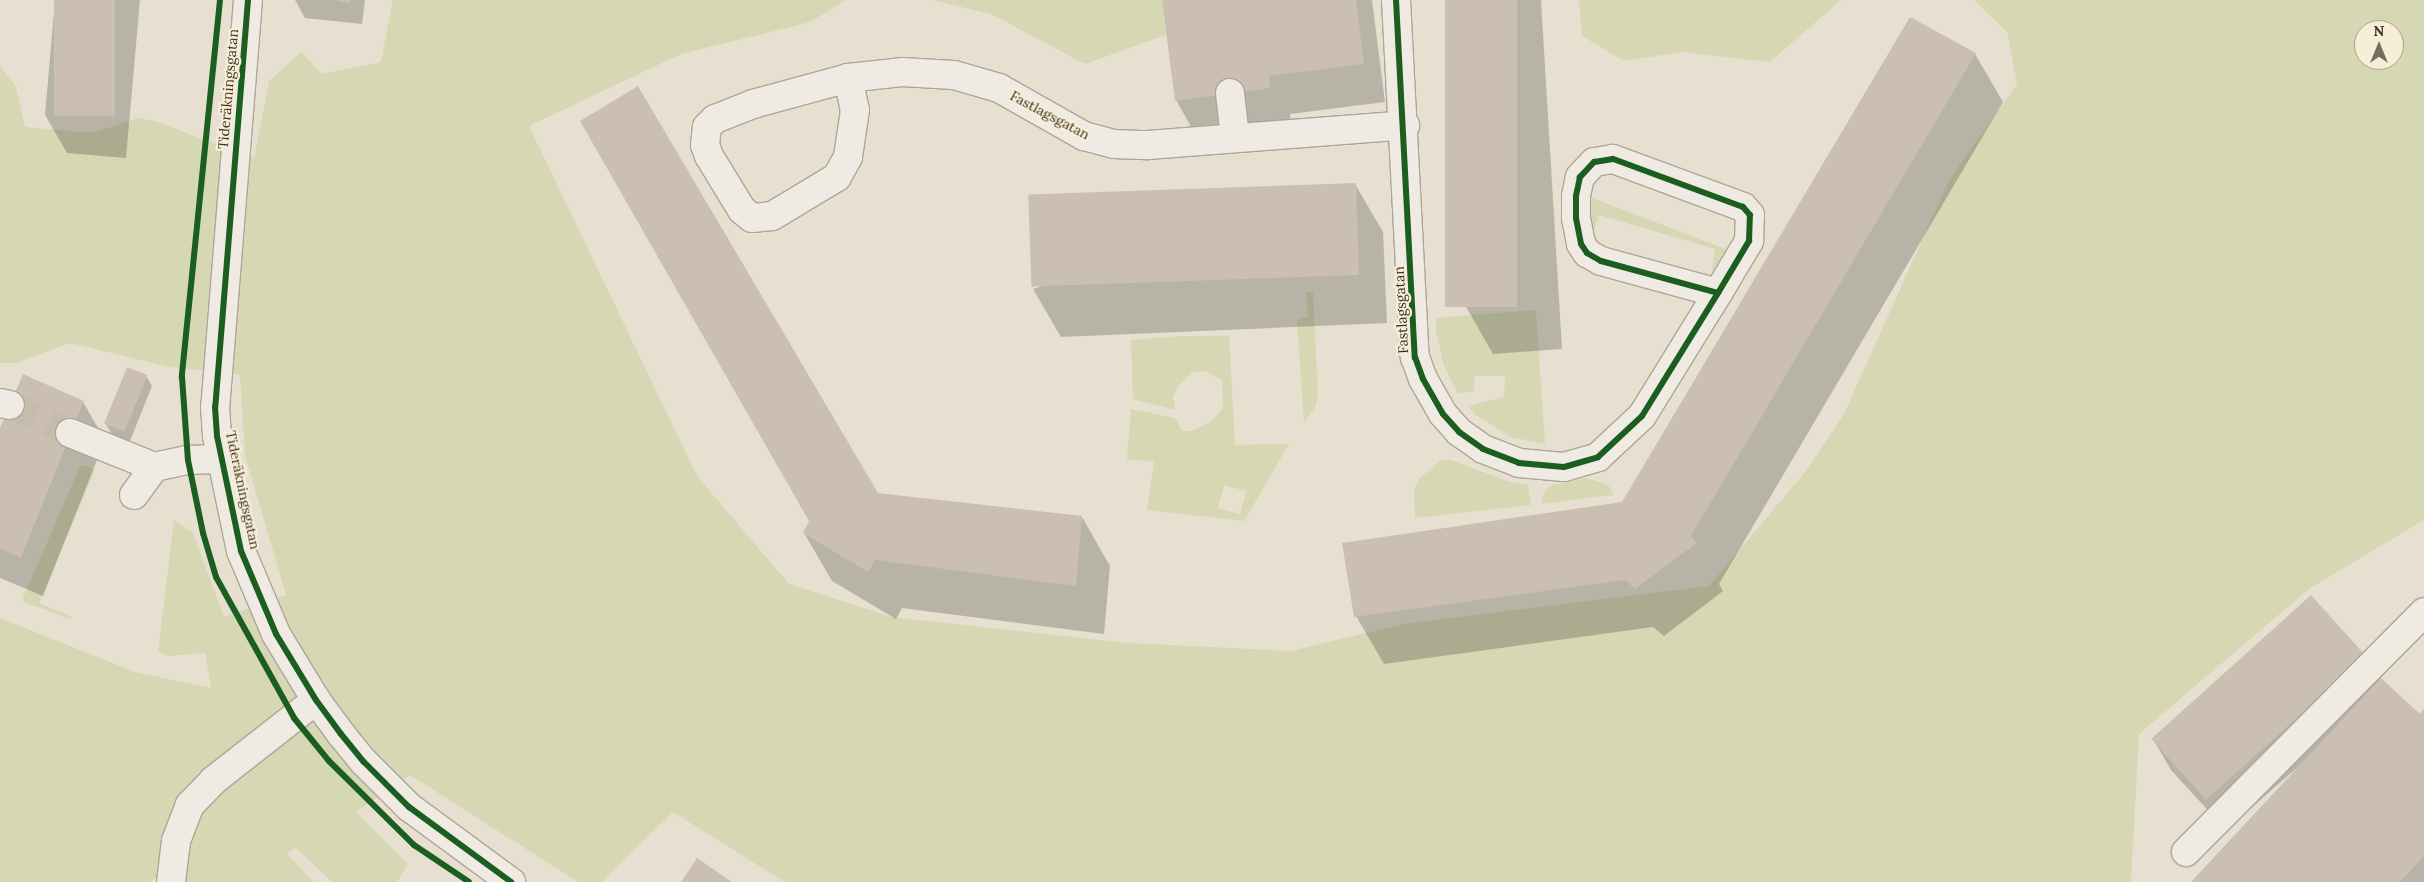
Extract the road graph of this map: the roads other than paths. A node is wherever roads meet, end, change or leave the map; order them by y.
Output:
1 (248, 0) edge
2 (1396, 0) edge
3 (848, 78) junction
4 (1230, 93) dead end
5 (1405, 125) junction
6 (1235, 137) junction
7 (1718, 293) junction
8 (70, 433) tunnel mouth
9 (222, 459) junction
10 (154, 467) junction
11 (134, 495) dead end
12 (2424, 612) edge
13 (316, 700) junction
14 (2186, 852) dead end
15 (171, 882) edge
16 (511, 882) edge

1 - 9 street, Tideräkningsgatan
2 - 5 street, Fastlagsgatan
3 - 3 street, Fastlagsgatan
3 - 6 street, Fastlagsgatan
4 - 6 street
5 - 6 street, Fastlagsgatan
5 - 7 street, Fastlagsgatan
7 - 7 street, Fastlagsgatan
8 - 10 street
9 - 10 street
9 - 13 street, Tideräkningsgatan
10 - 11 street
12 - 14 street
13 - 15 street
13 - 16 street, Tideräkningsgatan

